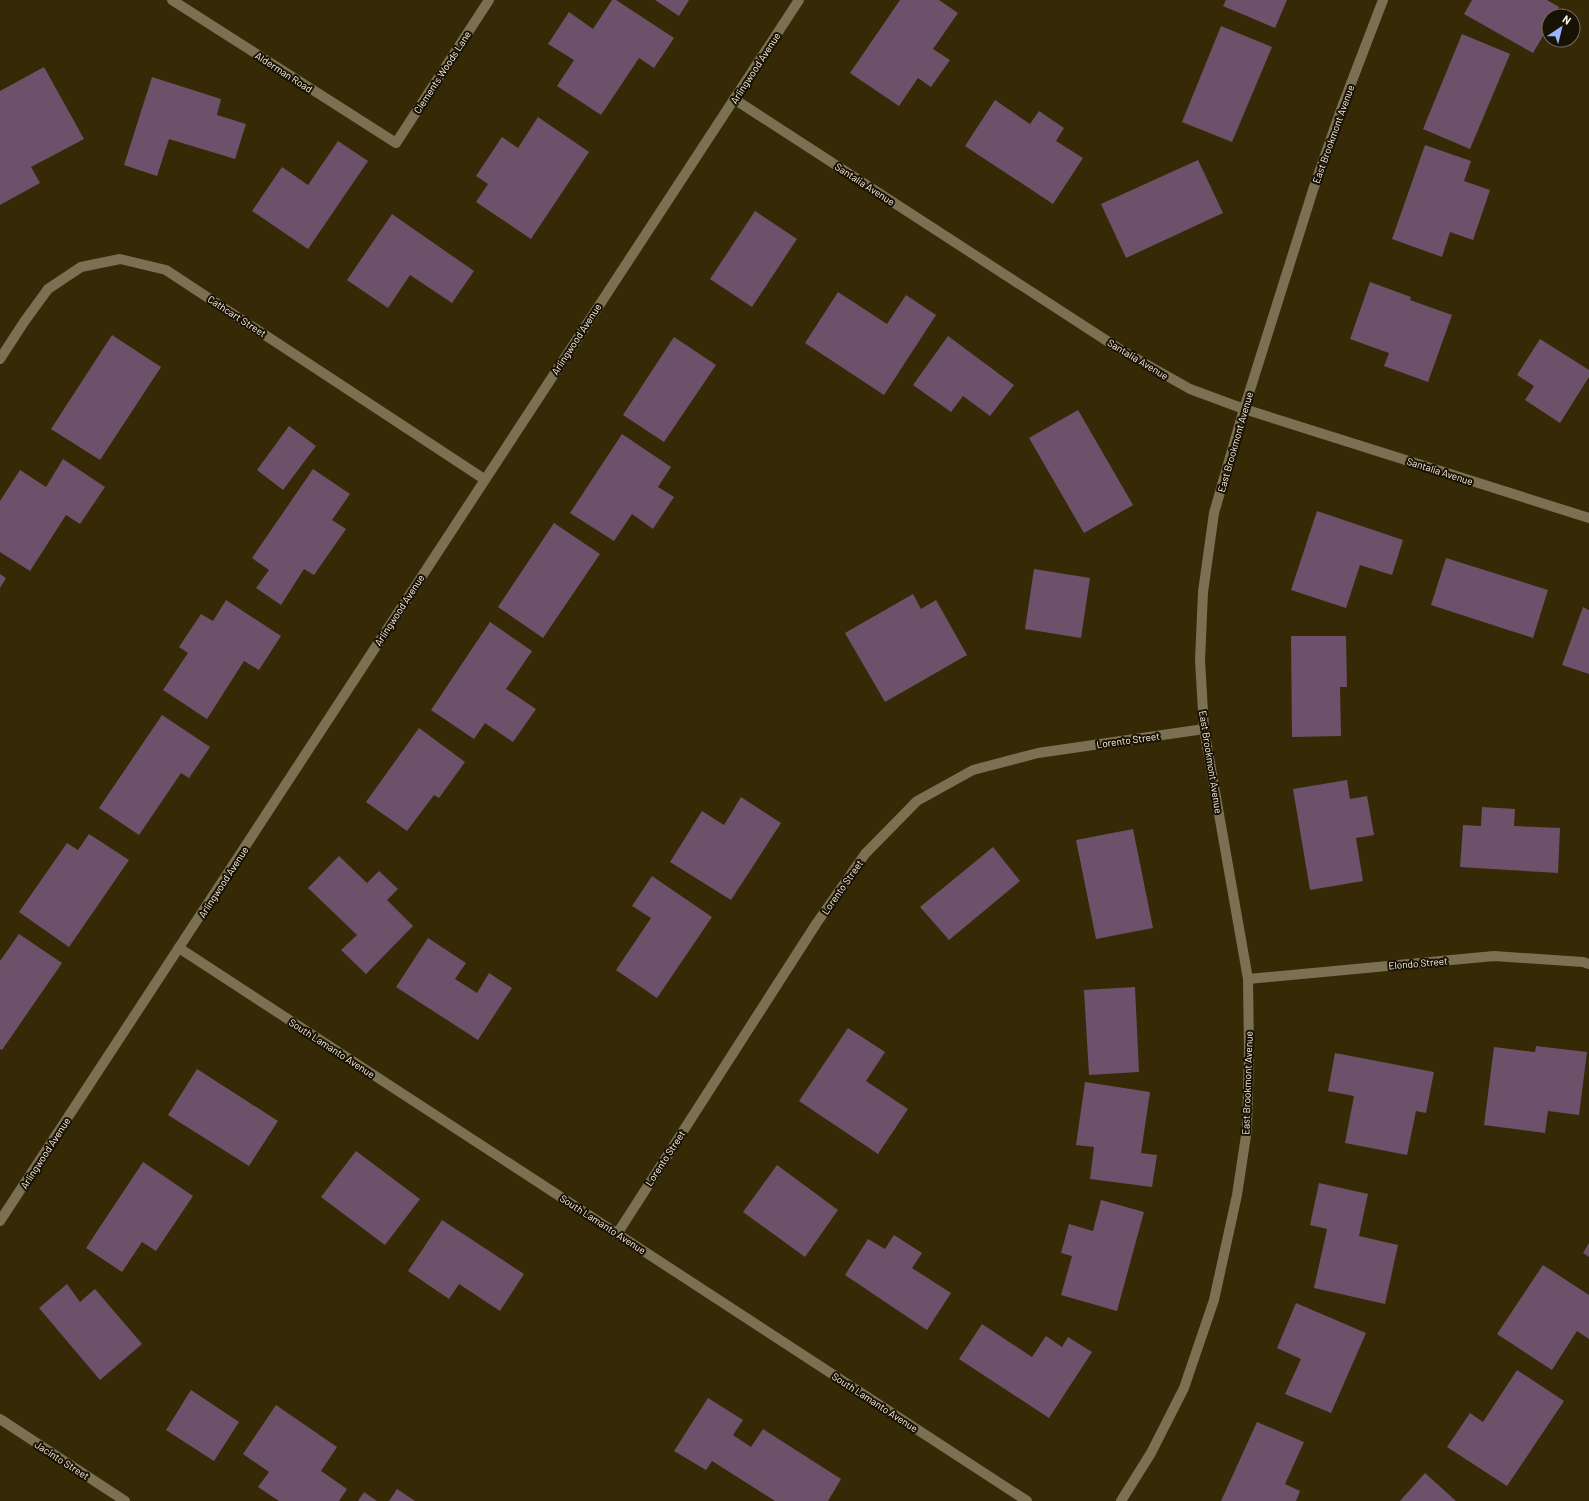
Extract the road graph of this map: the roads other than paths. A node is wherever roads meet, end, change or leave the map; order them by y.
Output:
1 (172, 0) edge
2 (489, 0) edge
3 (799, 0) edge
4 (1384, 0) edge
5 (734, 99) junction
6 (396, 143) joint
7 (0, 359) edge
8 (1244, 409) junction
9 (484, 479) junction
10 (1589, 518) edge
11 (1204, 729) junction
12 (179, 948) junction
13 (1589, 964) edge
14 (1248, 979) junction
15 (0, 1221) edge
16 (617, 1234) junction
17 (0, 1419) edge
18 (125, 1501) edge
19 (1027, 1501) edge
20 (1121, 1501) edge

1 - 6 street, Alderman Road
2 - 6 street, Clements Woods Lane
3 - 5 street, Arlingwood Avenue
4 - 8 street, East Brookmont Avenue
5 - 8 street, Santalia Avenue
5 - 9 street, Arlingwood Avenue
7 - 9 street, Cathcart Street
8 - 10 street, Santalia Avenue
8 - 11 street, East Brookmont Avenue
9 - 12 street, Arlingwood Avenue
11 - 14 street, East Brookmont Avenue
11 - 16 street, Lorento Street
12 - 15 street, Arlingwood Avenue
12 - 16 street, South Lamanto Avenue
13 - 14 street, Elondo Street
14 - 20 street, East Brookmont Avenue
16 - 19 street, South Lamanto Avenue
17 - 18 street, Jacinto Street

